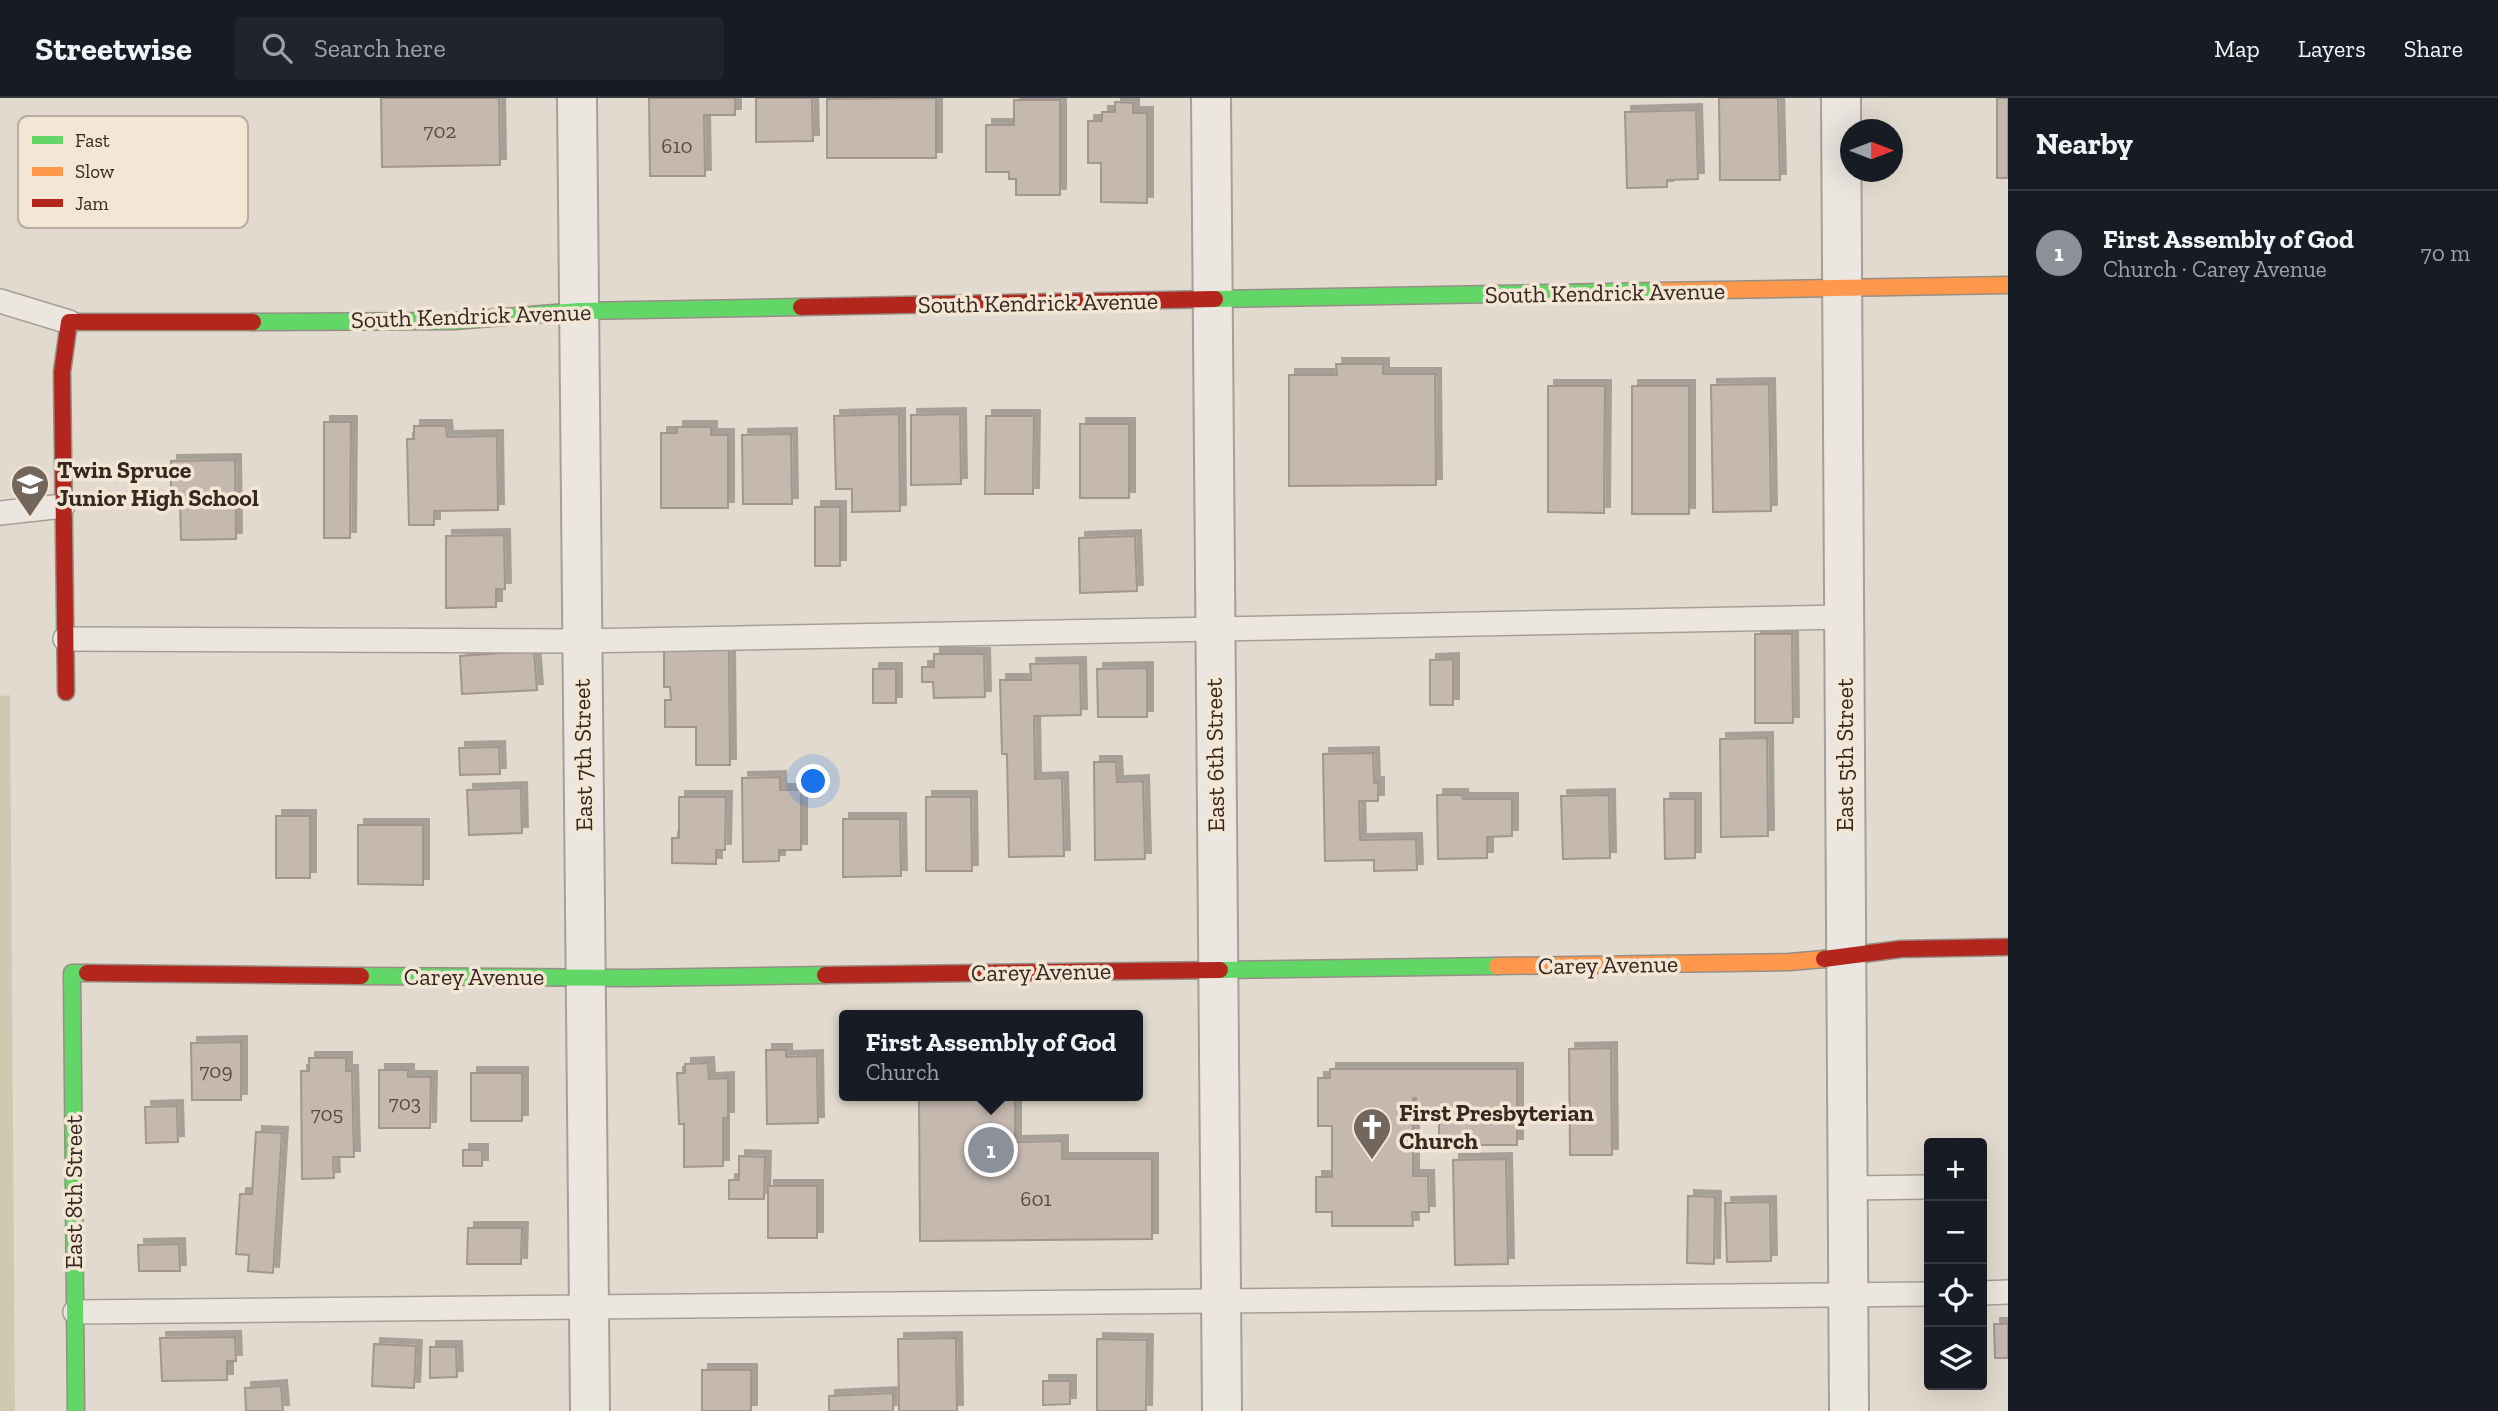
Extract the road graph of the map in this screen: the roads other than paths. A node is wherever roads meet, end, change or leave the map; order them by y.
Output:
1 (576, 98) edge
2 (1211, 98) edge
3 (1841, 98) edge
4 (2008, 285) edge
5 (1842, 288) junction
6 (1213, 300) junction
7 (0, 301) edge
8 (579, 311) junction
9 (69, 322) junction
10 (64, 506) junction
11 (0, 513) edge
12 (1845, 617) junction
13 (1214, 628) junction
14 (65, 639) junction
15 (582, 641) junction
16 (66, 692) dead end
17 (2008, 947) edge
18 (1847, 957) junction
19 (1217, 969) junction
20 (72, 974) joint
21 (586, 978) junction
22 (1924, 1187) edge
23 (1848, 1188) junction
24 (2008, 1292) edge
25 (1987, 1293) edge
26 (1849, 1294) junction
27 (1924, 1294) edge
28 (1221, 1301) junction
29 (589, 1308) junction
30 (75, 1312) junction
31 (76, 1411) edge
32 (590, 1411) edge
33 (1222, 1411) edge
34 (1849, 1411) edge

1 - 8 street, East 7th Street
2 - 6 street, East 6th Street
3 - 5 street, East 5th Street
4 - 5 street, South Kendrick Avenue
5 - 6 street, South Kendrick Avenue
5 - 12 street, East 5th Street
6 - 8 street, South Kendrick Avenue
6 - 13 street, East 6th Street
7 - 9 lane
8 - 9 street, South Kendrick Avenue
8 - 15 street, East 7th Street
9 - 10 street
10 - 11 lane
10 - 14 street
12 - 13 lane
12 - 18 street, East 5th Street
13 - 15 lane
13 - 19 street, East 6th Street
14 - 15 lane
14 - 16 street
15 - 21 street, East 7th Street
17 - 18 street, Carey Avenue
18 - 19 street, Carey Avenue
18 - 23 street, East 5th Street
19 - 21 street, Carey Avenue
19 - 28 street, East 6th Street
20 - 21 street, Carey Avenue
20 - 30 street, East 8th Street
21 - 29 street, East 7th Street
22 - 23 lane
23 - 26 street, East 5th Street
24 - 25 lane
26 - 27 lane
26 - 28 lane
26 - 34 street, East 5th Street
28 - 29 lane
28 - 33 street, East 6th Street
29 - 30 lane
29 - 32 street, East 7th Street
30 - 31 street, East 8th Street

